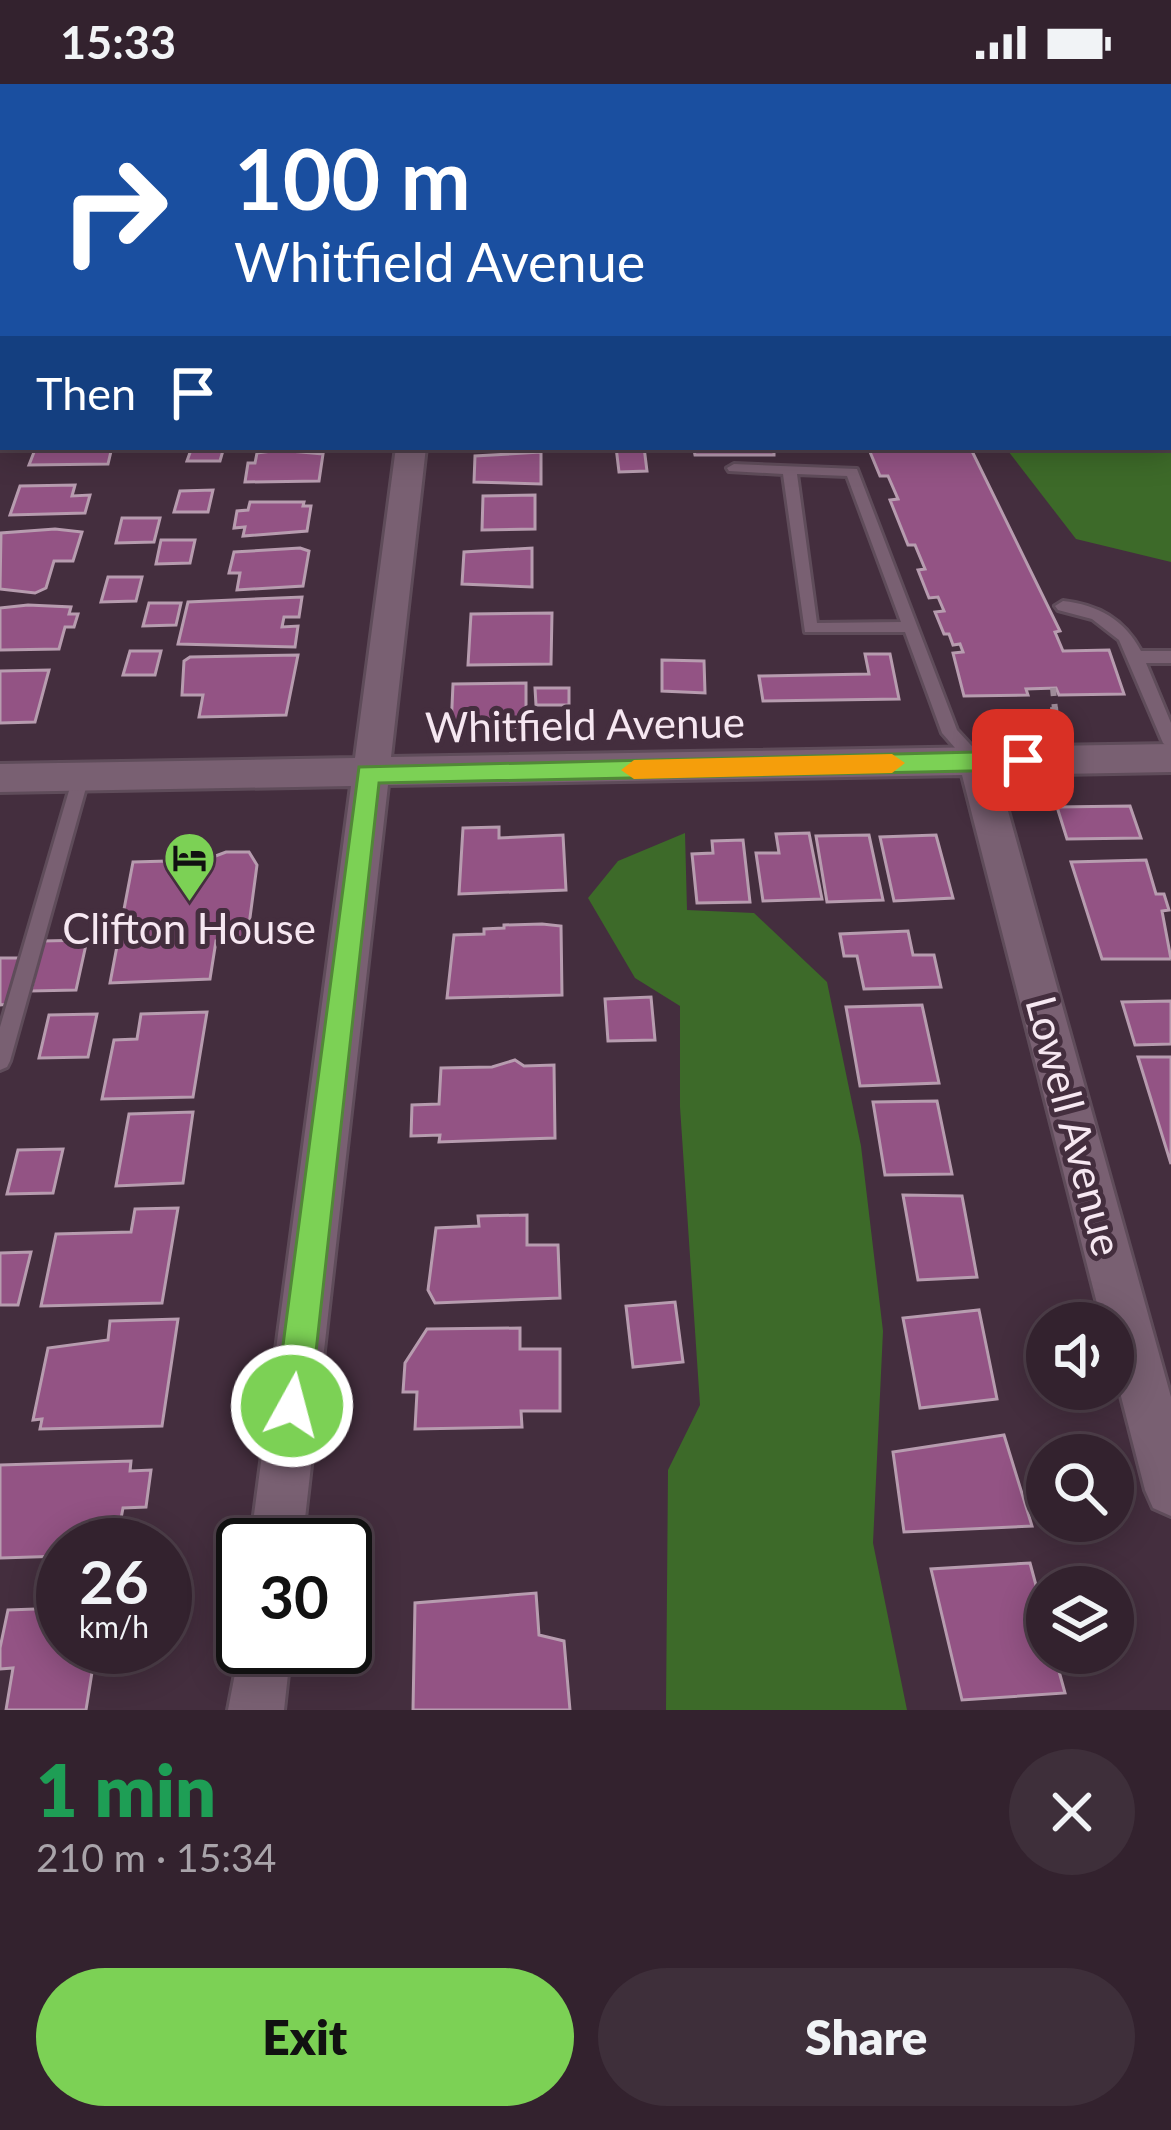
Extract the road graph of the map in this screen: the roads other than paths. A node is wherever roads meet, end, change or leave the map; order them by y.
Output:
1 (411, 450) edge
2 (734, 468) dead end
3 (789, 470) junction
4 (1063, 606) dead end
5 (912, 627) junction
6 (1136, 657) junction
7 (1171, 657) edge
8 (1171, 743) edge
9 (1171, 758) edge
10 (976, 761) junction
11 (368, 773) junction
12 (81, 777) junction
13 (0, 778) edge
14 (0, 1061) edge
15 (1158, 1392) edge
16 (1171, 1490) edge
17 (279, 1518) edge
18 (261, 1674) edge
19 (256, 1710) edge

1 - 11 street
2 - 3 lane
3 - 5 lane
3 - 5 lane
4 - 6 lane
5 - 10 lane
6 - 7 lane
6 - 8 lane
9 - 10 street, Whitfield Avenue
10 - 11 street, Whitfield Avenue
10 - 15 street, Lowell Avenue
11 - 12 street, Whitfield Avenue
11 - 17 street
12 - 13 street, Whitfield Avenue
12 - 14 lane
15 - 16 street, Lowell Avenue
18 - 19 street

